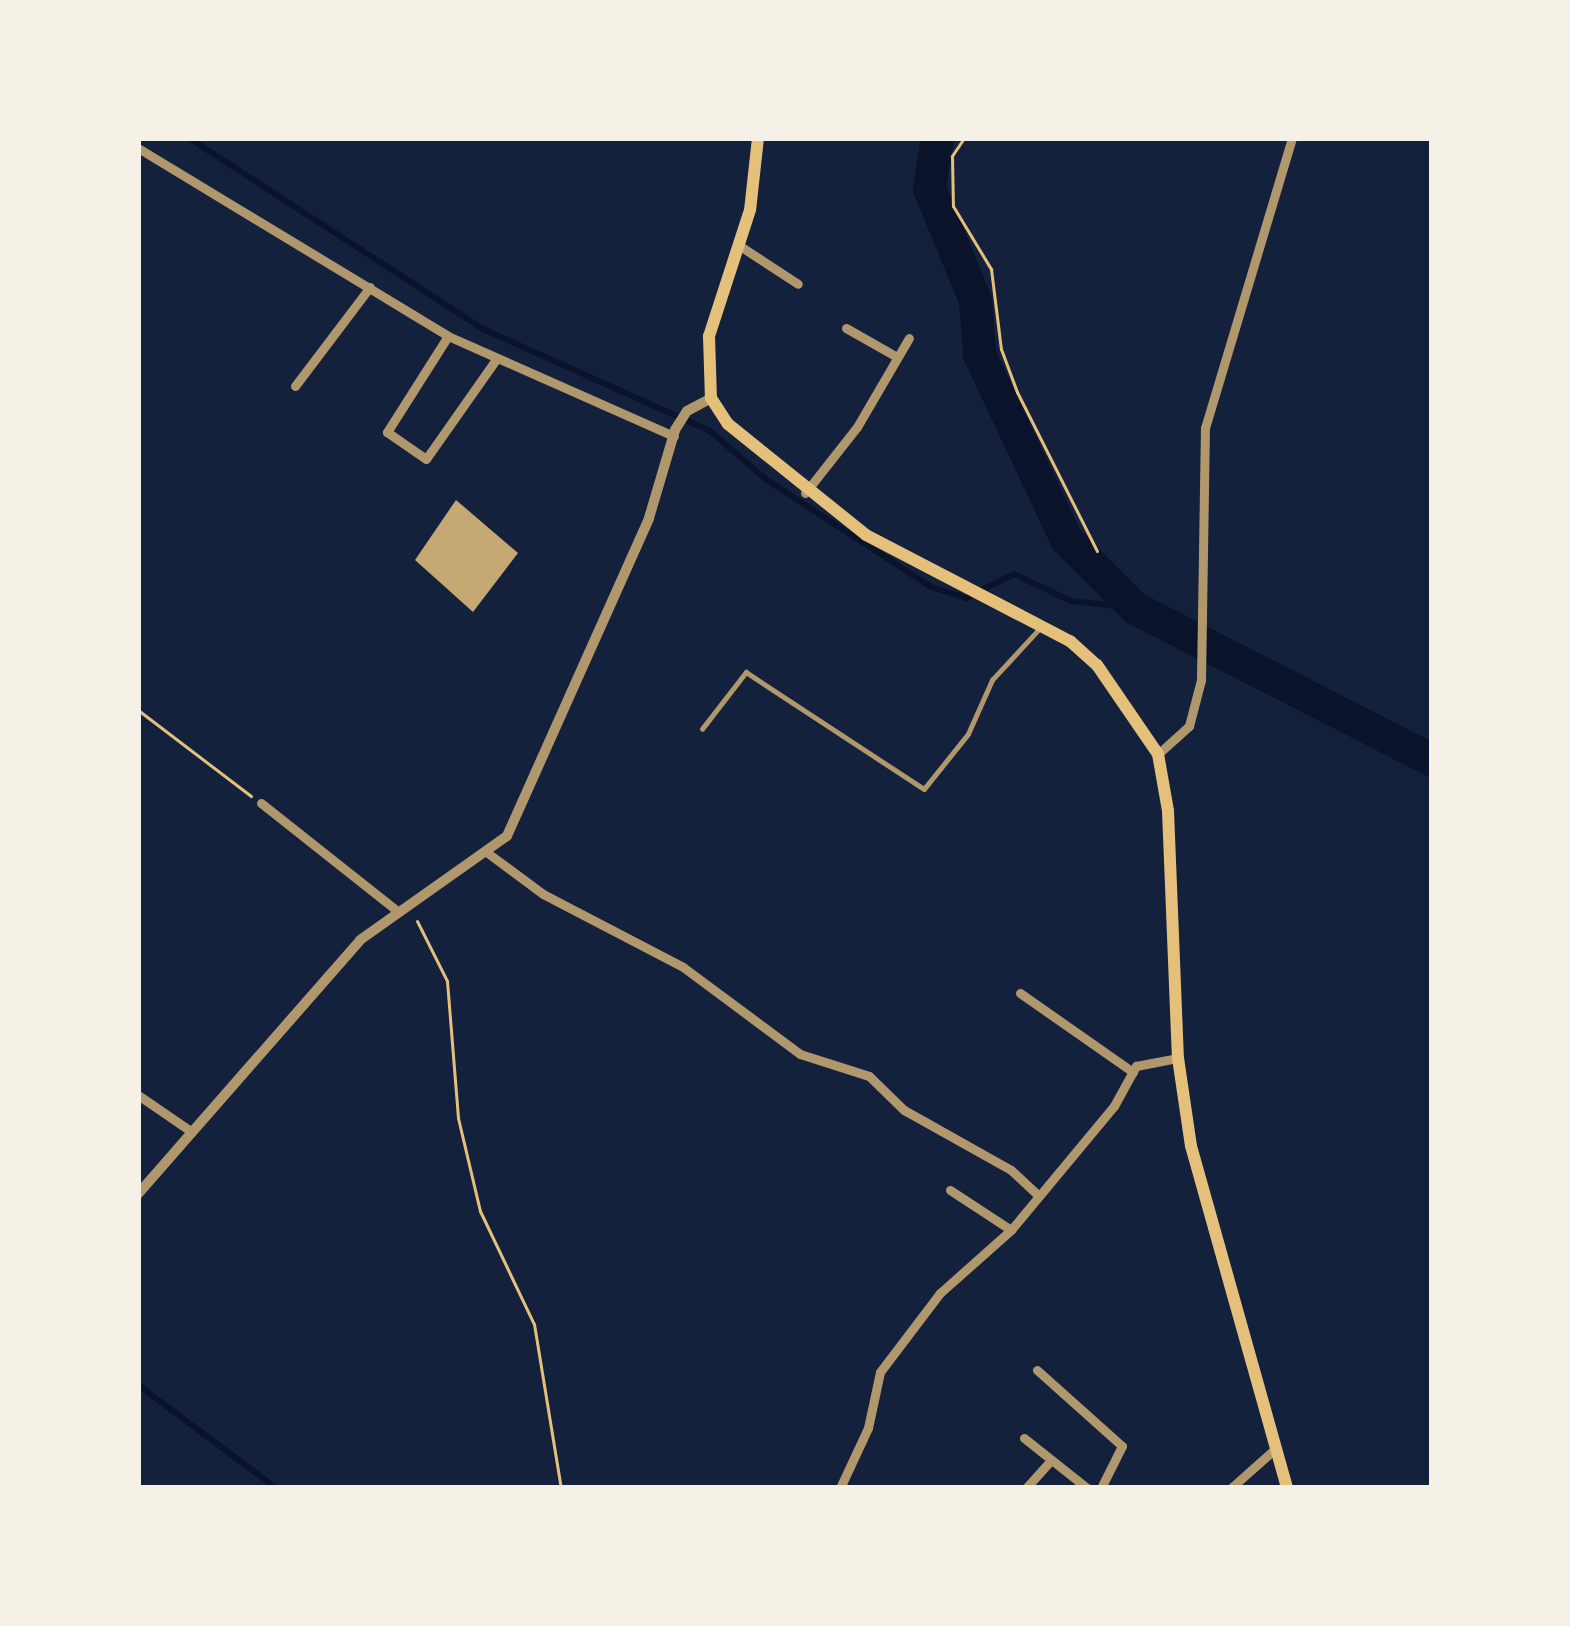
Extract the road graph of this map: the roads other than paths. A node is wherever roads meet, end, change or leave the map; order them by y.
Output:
1 (758, 138) edge
2 (1292, 138) edge
3 (138, 148) edge
4 (740, 246) junction
5 (798, 284) dead end
6 (370, 287) junction
7 (846, 328) dead end
8 (448, 336) junction
9 (909, 338) dead end
10 (897, 357) junction
11 (497, 358) junction
12 (296, 386) dead end
13 (711, 398) junction
14 (674, 433) junction
15 (805, 493) junction
16 (1043, 624) junction
17 (702, 729) dead end
18 (1158, 754) junction
19 (261, 803) road end
20 (489, 854) junction
21 (400, 907) junction
22 (1020, 993) dead end
23 (1178, 1058) junction
24 (1133, 1072) junction
25 (138, 1095) edge
26 (192, 1132) junction
27 (950, 1190) dead end
28 (138, 1194) edge
29 (1039, 1196) junction
30 (1011, 1230) junction
31 (1037, 1370) dead end
32 (1024, 1438) dead end
33 (1275, 1449) junction
34 (1050, 1461) junction
35 (839, 1488) edge
36 (1026, 1488) edge
37 (1087, 1488) edge
38 (1100, 1488) edge
39 (1231, 1488) edge
40 (1287, 1488) edge

1 - 4 main road
2 - 18 street
3 - 6 street
4 - 5 street
4 - 13 main road
6 - 8 street
6 - 12 street
7 - 10 street
8 - 11 street
8 - 11 street
9 - 10 street
10 - 15 street
11 - 14 street
13 - 14 street
13 - 15 main road
14 - 20 street
15 - 16 main road
16 - 17 lane
16 - 18 main road
18 - 23 main road
19 - 21 street
20 - 21 street
20 - 29 street
21 - 26 street
22 - 24 street
23 - 24 street
23 - 33 main road
24 - 29 street
25 - 26 street
26 - 28 street
27 - 30 street
29 - 30 street
30 - 35 street
31 - 38 street
32 - 34 street
33 - 39 street
33 - 40 main road
34 - 36 street
34 - 37 street

